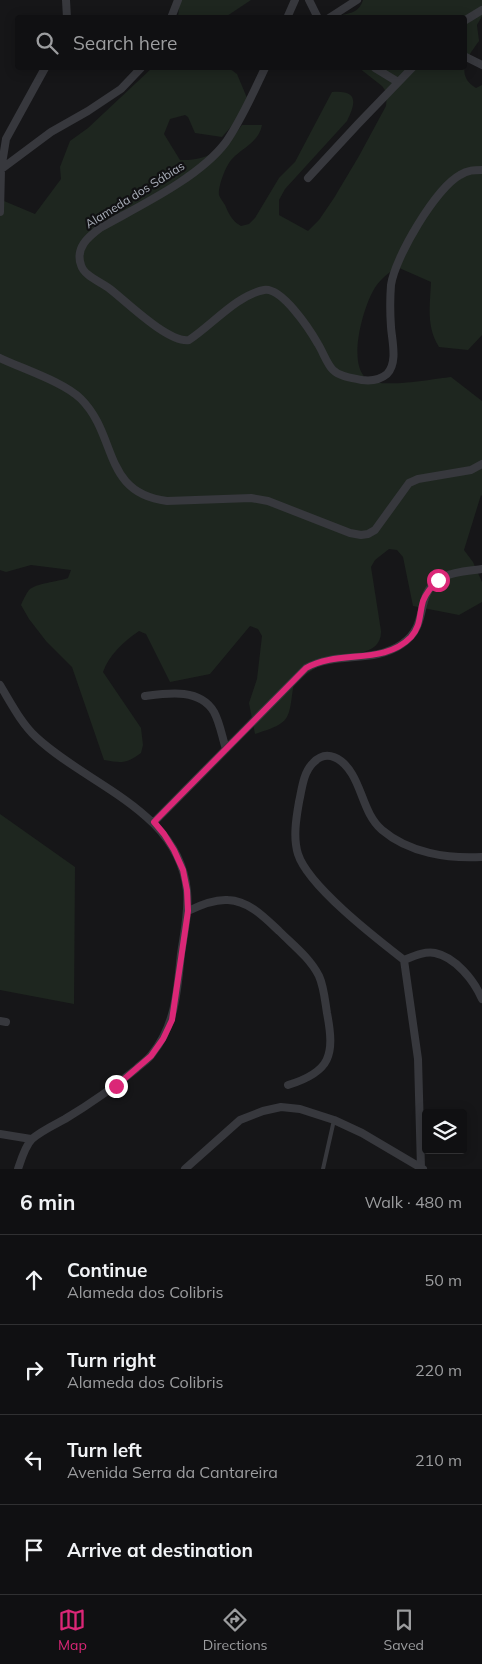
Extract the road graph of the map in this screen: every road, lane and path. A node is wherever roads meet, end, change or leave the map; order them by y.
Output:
1 (66, 0) edge
2 (178, 0) edge
3 (294, 0) edge
4 (308, 0) edge
5 (357, 0) edge
6 (482, 10) edge
7 (67, 15) edge
8 (172, 15) edge
9 (288, 15) edge
10 (316, 15) edge
11 (334, 15) edge
12 (467, 19) edge
13 (467, 58) edge
14 (482, 65) edge
15 (44, 70) edge
16 (140, 70) edge
17 (264, 70) edge
18 (378, 70) edge
19 (410, 70) edge
20 (398, 82) junction
21 (0, 170) edge
22 (482, 170) edge
23 (308, 178) dead end
24 (0, 212) edge
25 (0, 358) edge
26 (482, 464) edge
27 (482, 569) edge
28 (0, 685) edge
29 (145, 696) dead end
30 (226, 750) junction
31 (154, 822) junction
32 (482, 857) edge
33 (188, 911) junction
34 (404, 960) junction
35 (482, 999) edge
36 (288, 1085) dead end
37 (334, 1120) junction
38 (0, 1134) edge
39 (31, 1140) junction
40 (422, 1168) edge
41 (18, 1169) edge
42 (185, 1169) edge
43 (323, 1169) edge

1 - 7 street
2 - 8 street
3 - 9 street
4 - 10 street
5 - 11 street
6 - 12 street
13 - 14 street
15 - 21 street
16 - 21 street
17 - 22 street, Alameda dos Sábias
18 - 20 street
19 - 20 street
20 - 23 street
21 - 24 street
25 - 26 street
27 - 30 street
28 - 31 street
29 - 30 street
30 - 31 street
31 - 33 street
32 - 34 street
33 - 36 street
33 - 39 street
34 - 35 street
34 - 40 street
37 - 40 street
37 - 42 street
37 - 43 lane
38 - 39 street
39 - 41 street

